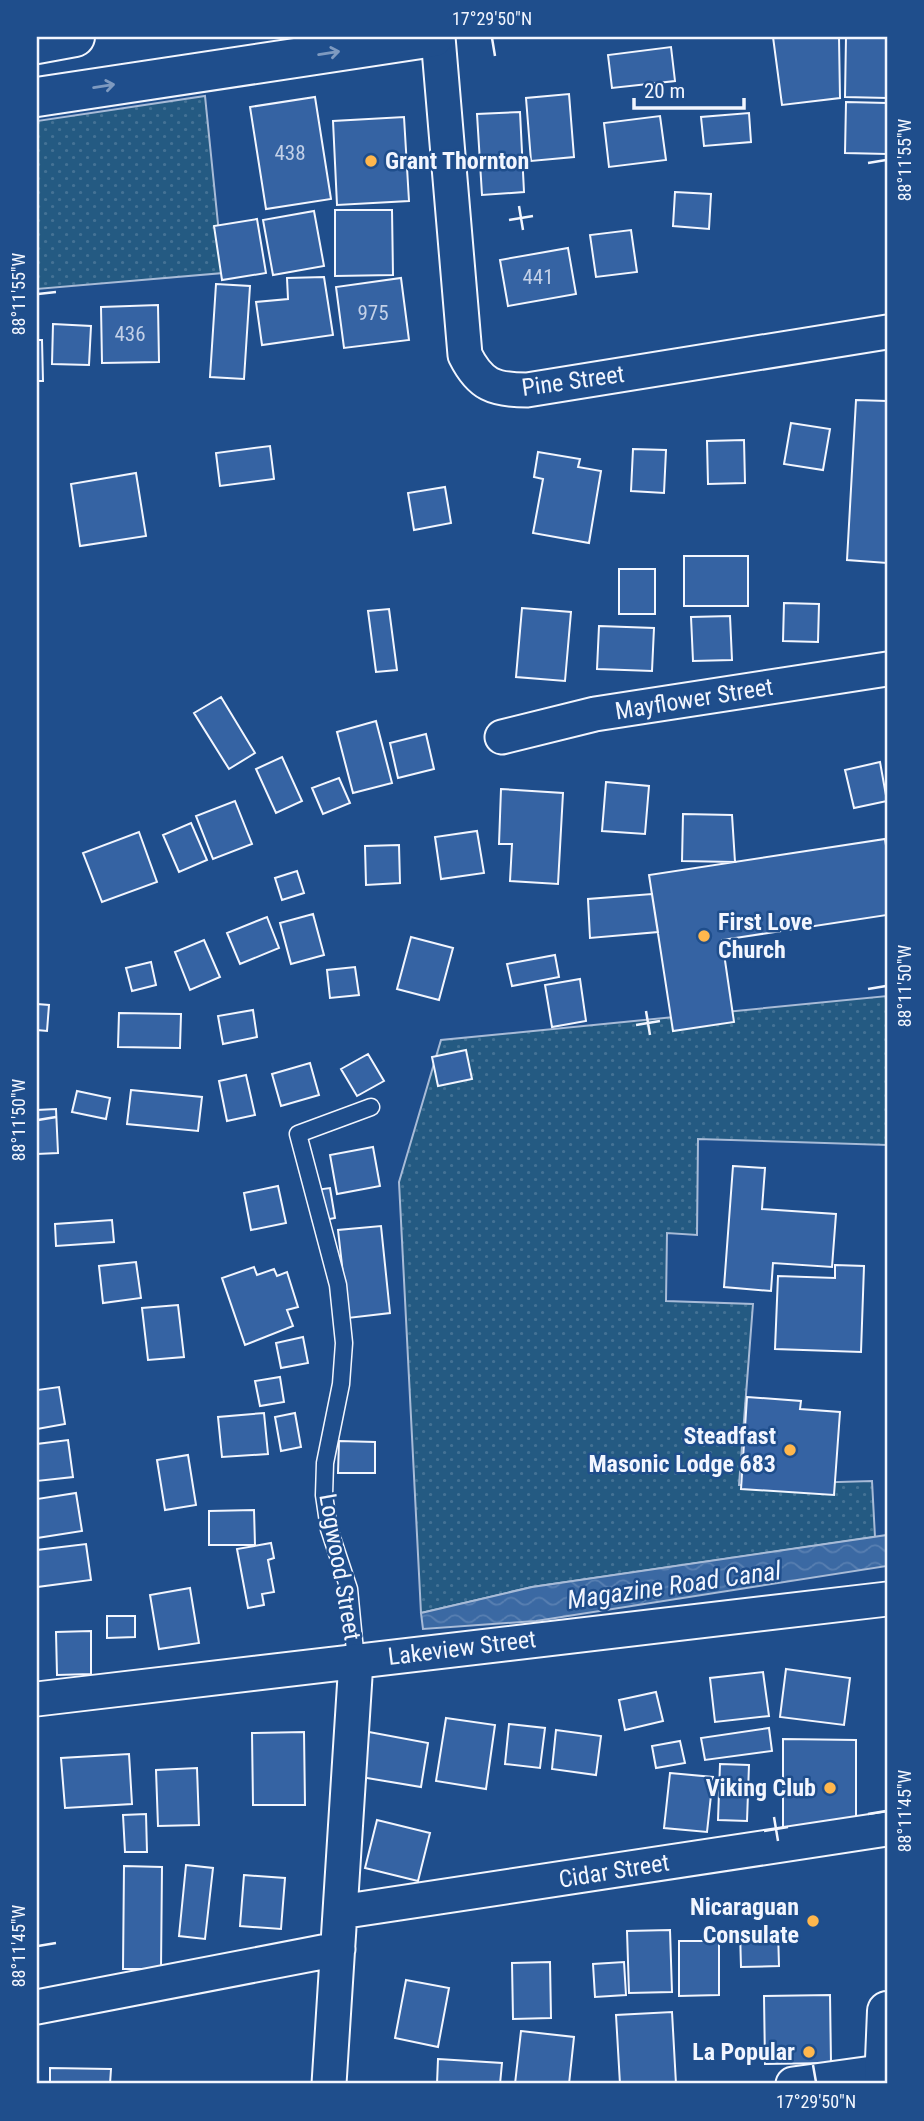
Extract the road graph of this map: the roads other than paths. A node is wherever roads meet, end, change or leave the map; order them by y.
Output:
1 (75, 37) edge
2 (436, 37) edge
3 (37, 44) edge
4 (37, 97) edge
5 (887, 332) edge
6 (887, 668) edge
7 (502, 737) dead end
8 (371, 1107) dead end
9 (887, 1599) edge
10 (356, 1661) junction
11 (37, 1694) edge
12 (887, 1829) edge
13 (340, 1912) junction
14 (338, 1950) junction
15 (37, 2007) edge
16 (887, 2011) edge
17 (885, 2076) edge
18 (329, 2084) edge
19 (793, 2084) edge

1 - 3 main road
4 -> 2 main road
2 - 5 street, Pine Street
6 - 7 street, Mayflower Street
8 - 10 lane, Logwood Street
9 - 10 street, Lakeview Street
10 - 11 street, Lakeview Street
10 - 13 street, Logwood Street
12 - 13 street, Cidar Street
13 - 14 street, Logwood Street
14 - 15 street
14 - 18 street, Logwood Street
16 - 17 main road
17 - 19 street

